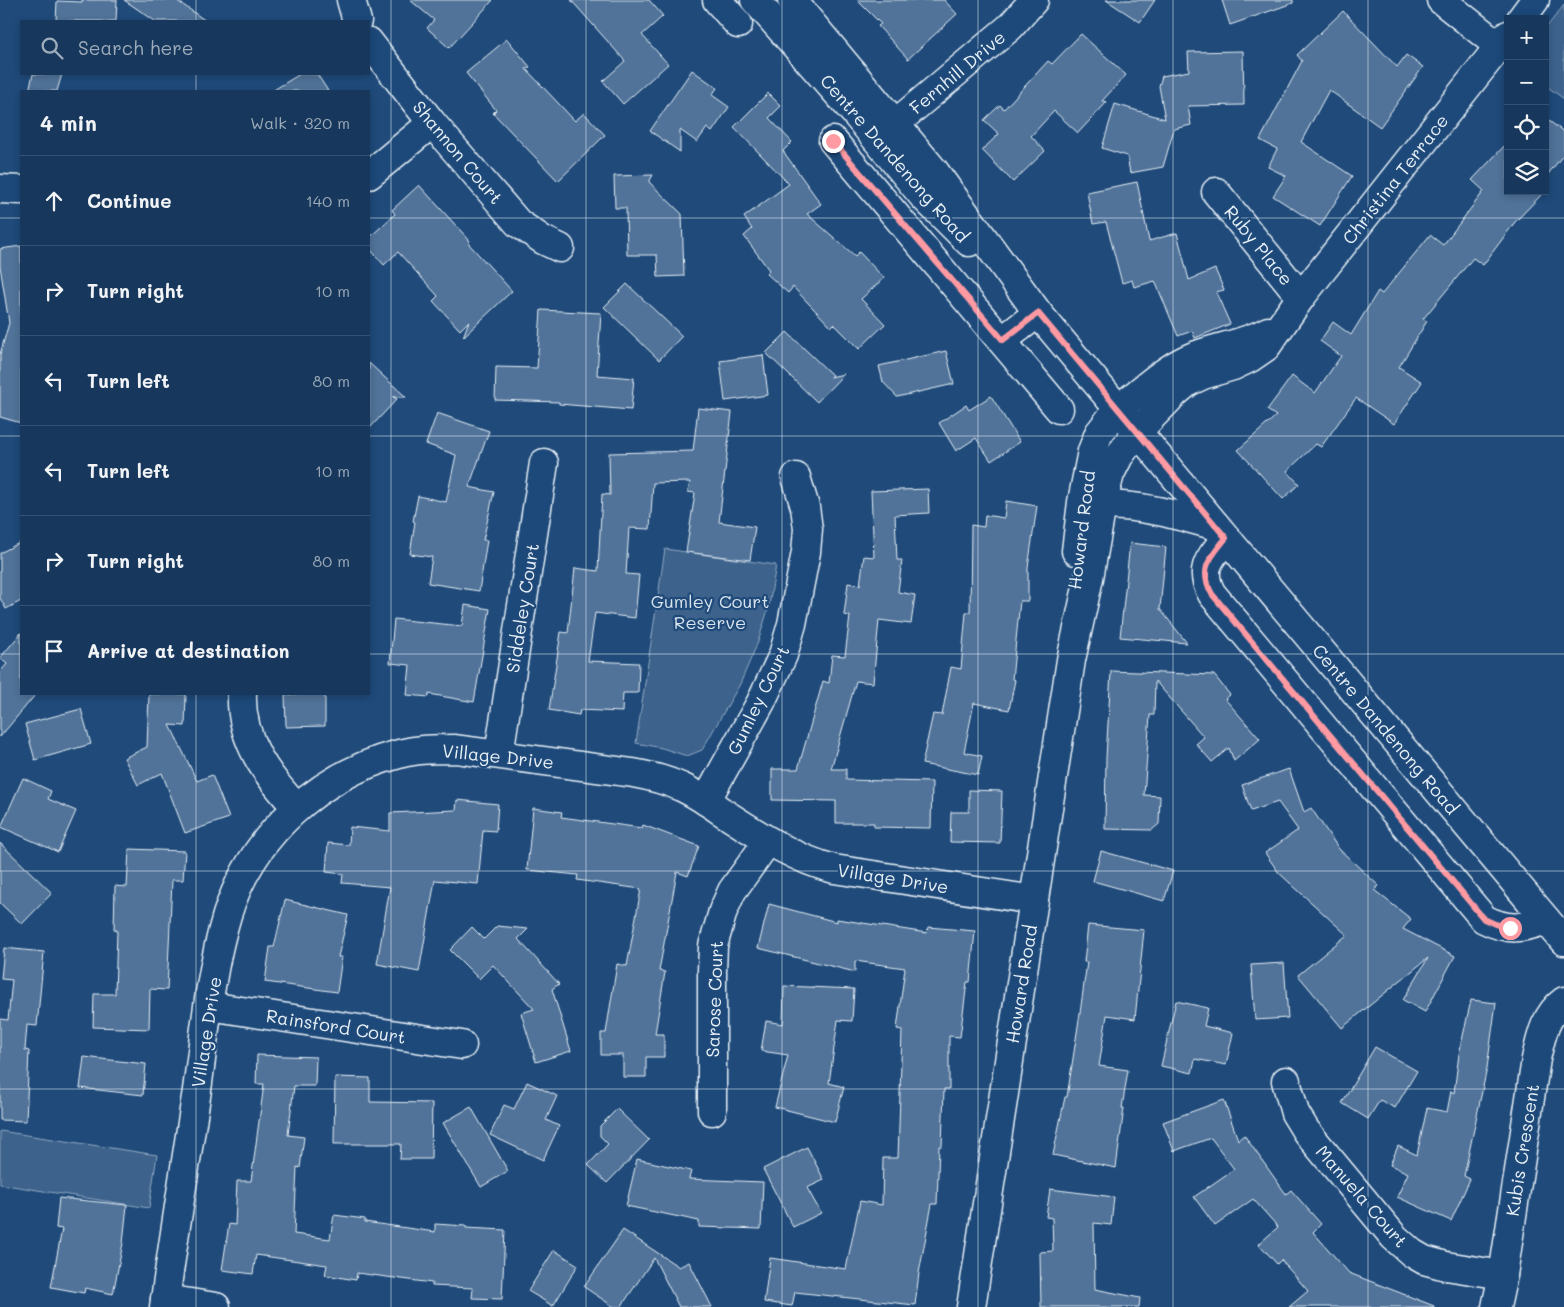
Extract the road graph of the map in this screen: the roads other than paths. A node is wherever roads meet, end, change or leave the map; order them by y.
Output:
1 (351, 0) edge
2 (717, 0) edge
3 (756, 0) edge
4 (792, 0) edge
5 (1034, 0) edge
6 (1440, 0) edge
7 (1535, 0) edge
8 (1524, 15) edge
9 (357, 20) edge
10 (738, 24) dead end
11 (1504, 41) edge
12 (370, 43) edge
13 (432, 123) junction
14 (886, 132) junction
15 (833, 141) dead end
16 (370, 174) edge
17 (0, 189) edge
18 (20, 190) edge
19 (1216, 192) dead end
20 (560, 248) dead end
21 (1301, 297) junction
22 (1038, 313) junction
23 (1282, 322) junction
24 (1003, 340) junction
25 (1059, 409) dead end
26 (1118, 409) junction
27 (1137, 432) junction
28 (544, 463) dead end
29 (796, 477) dead end
30 (1102, 505) junction
31 (1221, 532) junction
32 (1070, 660) junction
33 (242, 695) edge
34 (499, 754) junction
35 (706, 801) junction
36 (297, 808) junction
37 (768, 841) junction
38 (1034, 900) junction
39 (1546, 920) junction
40 (1564, 941) edge
41 (1564, 1001) edge
42 (209, 1006) junction
43 (462, 1045) dead end
44 (1286, 1082) dead end
45 (712, 1111) dead end
46 (1503, 1275) junction
47 (164, 1303) edge
48 (216, 1307) edge
49 (971, 1307) edge
50 (1496, 1307) edge

1 - 9 street
2 - 10 street
3 - 14 street, Centre Dandenong Road
4 - 14 street, Centre Dandenong Road
5 - 14 street, Fernhill Drive
6 - 11 street
7 - 8 street
11 - 21 street, Christina Terrace
12 - 13 street, Shannon Court
13 - 16 street
13 - 20 street, Shannon Court
14 - 22 street, Centre Dandenong Road
15 - 24 street, Centre Dandenong Road
17 - 18 street
19 - 21 street, Ruby Place
21 - 23 street, Christina Terrace
22 - 24 street
22 - 26 street, Centre Dandenong Road
23 - 26 street, Christina Terrace
23 - 27 street, Christina Terrace
24 - 25 street, Centre Dandenong Road
26 - 27 street, Centre Dandenong Road
26 - 32 street, Howard Road
27 - 30 street, Howard Road
27 - 31 street, Centre Dandenong Road
28 - 34 street, Siddeley Court
29 - 35 street, Gumley Court
30 - 31 street
30 - 32 street, Howard Road
31 - 39 street, Centre Dandenong Road
31 - 39 street
32 - 38 street, Howard Road
33 - 36 street
34 - 35 street, Village Drive
34 - 36 street, Village Drive
35 - 37 street, Village Drive
36 - 42 street, Village Drive
37 - 38 street, Village Drive
37 - 45 street, Sarose Court
38 - 49 street, Howard Road
39 - 40 street, Centre Dandenong Road
41 - 46 street, Kubis Crescent
42 - 43 street, Rainsford Court
42 - 47 street, Village Drive
44 - 46 street, Manuela Court
46 - 50 street, Kubis Crescent
47 - 48 street

